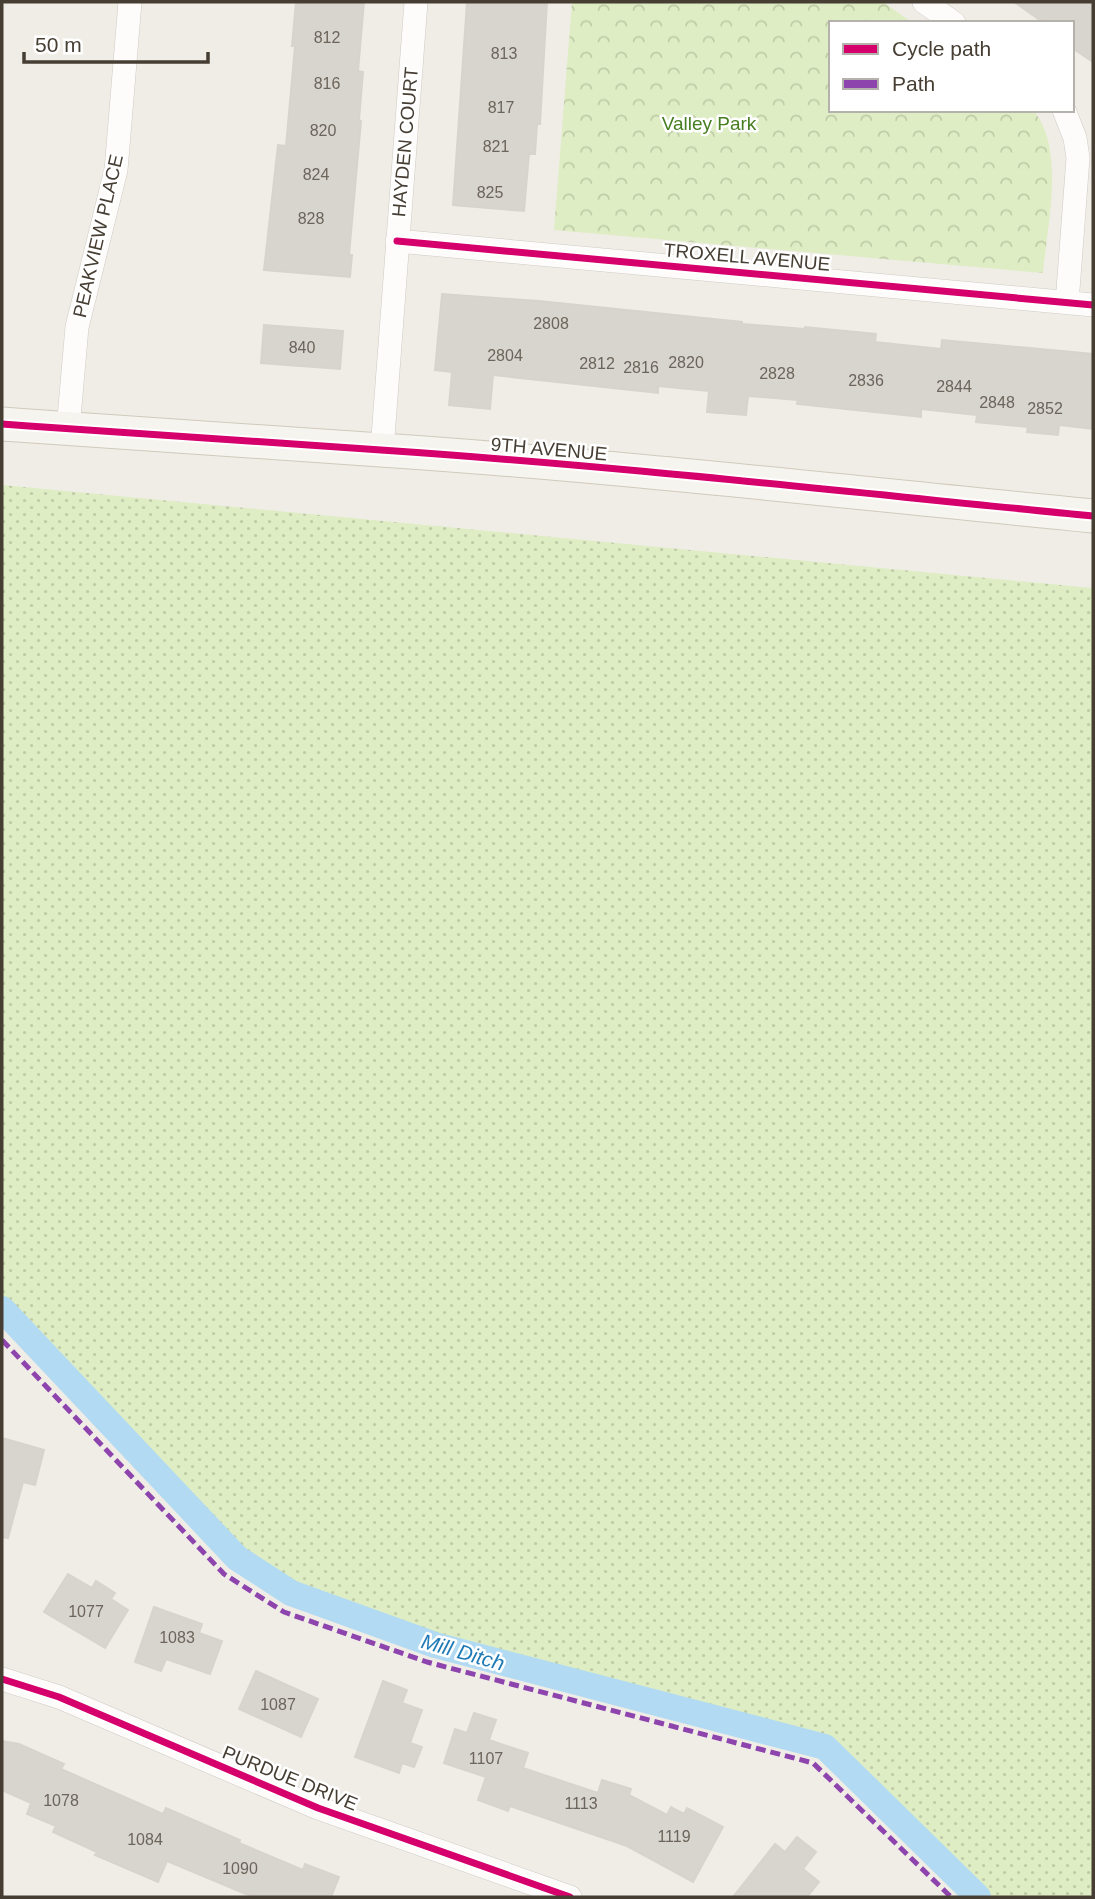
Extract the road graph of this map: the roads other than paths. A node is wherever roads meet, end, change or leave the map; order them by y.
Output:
1 (131, 2) edge
2 (416, 2) edge
3 (924, 2) edge
4 (951, 21) edge
5 (1065, 112) edge
6 (397, 241) junction
7 (1067, 303) junction
8 (1093, 305) edge
9 (2, 424) edge
10 (68, 429) junction
11 (382, 450) junction
12 (1093, 516) edge
13 (2, 1679) edge
14 (570, 1897) edge

1 - 10 street, PEAKVIEW PLACE
2 - 6 street, HAYDEN COURT
3 - 4 street
5 - 7 street
6 - 7 street, TROXELL AVENUE
6 - 11 street, HAYDEN COURT
7 - 8 street, TROXELL AVENUE
9 - 10 main road, 9TH AVENUE
10 - 11 main road, 9TH AVENUE
11 - 12 main road, 9TH AVENUE
13 - 14 street, PURDUE DRIVE

